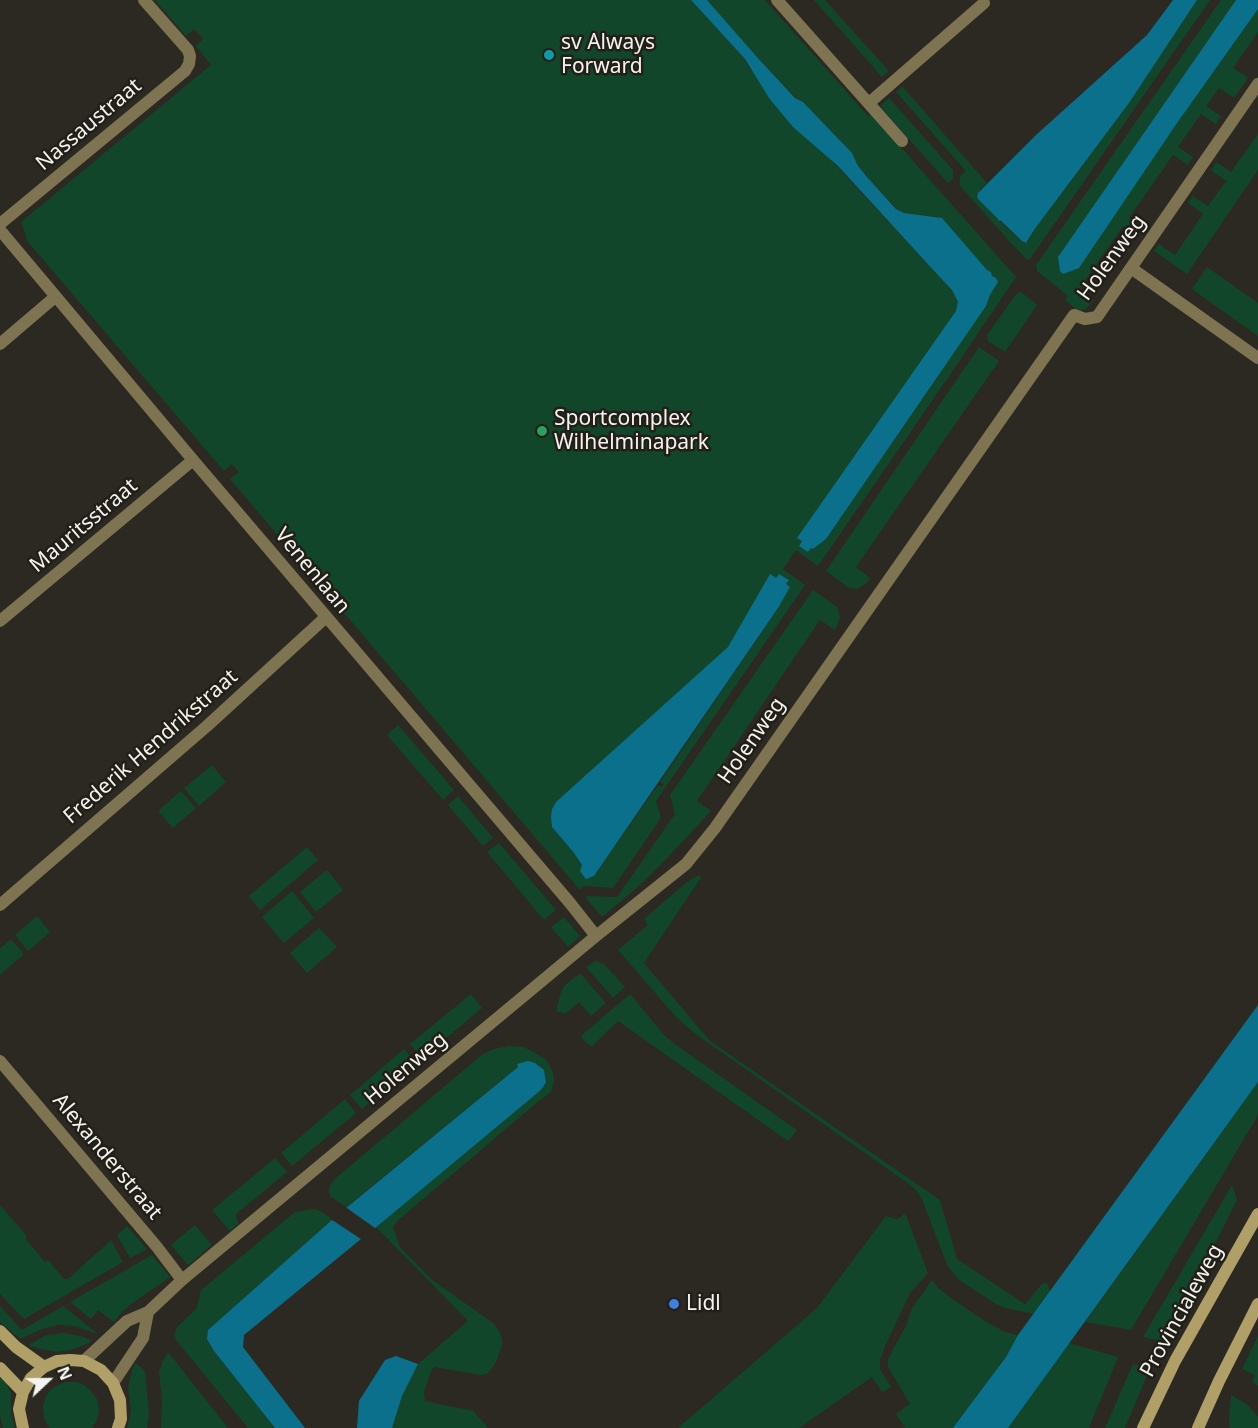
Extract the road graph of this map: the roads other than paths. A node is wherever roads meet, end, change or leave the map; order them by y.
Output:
1 (144, 0) edge
2 (777, 0) edge
3 (984, 3) dead end
4 (1257, 89) edge
5 (869, 103) junction
6 (902, 141) dead end
7 (0, 224) edge
8 (0, 230) edge
9 (1131, 268) junction
10 (55, 297) junction
11 (0, 344) edge
12 (1258, 358) edge
13 (193, 460) junction
14 (326, 617) junction
15 (0, 621) edge
16 (0, 905) edge
17 (596, 936) junction
18 (0, 1061) edge
19 (1258, 1214) edge
20 (182, 1280) junction
21 (1258, 1304) edge
22 (148, 1312) junction
23 (0, 1331) edge
24 (84, 1361) junction
25 (44, 1367) junction
26 (0, 1368) edge
27 (114, 1383) junction
28 (23, 1392) junction
29 (23, 1428) edge
30 (118, 1428) edge
31 (1143, 1428) edge
32 (1198, 1428) edge

1 - 7 street, Nassaustraat
2 - 5 street
3 - 5 street
4 - 9 street, Holenweg
5 - 6 street
8 - 10 street, Venenlaan
9 - 12 street
9 - 17 street, Holenweg
10 - 11 street
10 - 13 street, Venenlaan
13 - 14 street, Venenlaan
13 - 15 street, Mauritsstraat
14 - 16 street, Frederik Hendrikstraat
14 - 17 street, Venenlaan
17 - 20 street, Holenweg
18 - 20 street, Alexanderstraat
19 - 31 main road, Provincialeweg
20 - 22 street, Holenweg
21 - 32 main road
22 - 24 street, Holenweg
22 - 27 street
23 - 25 main road
24 - 25 main road
24 - 27 main road
25 - 28 main road
26 - 28 main road
27 - 30 main road
28 - 29 main road

